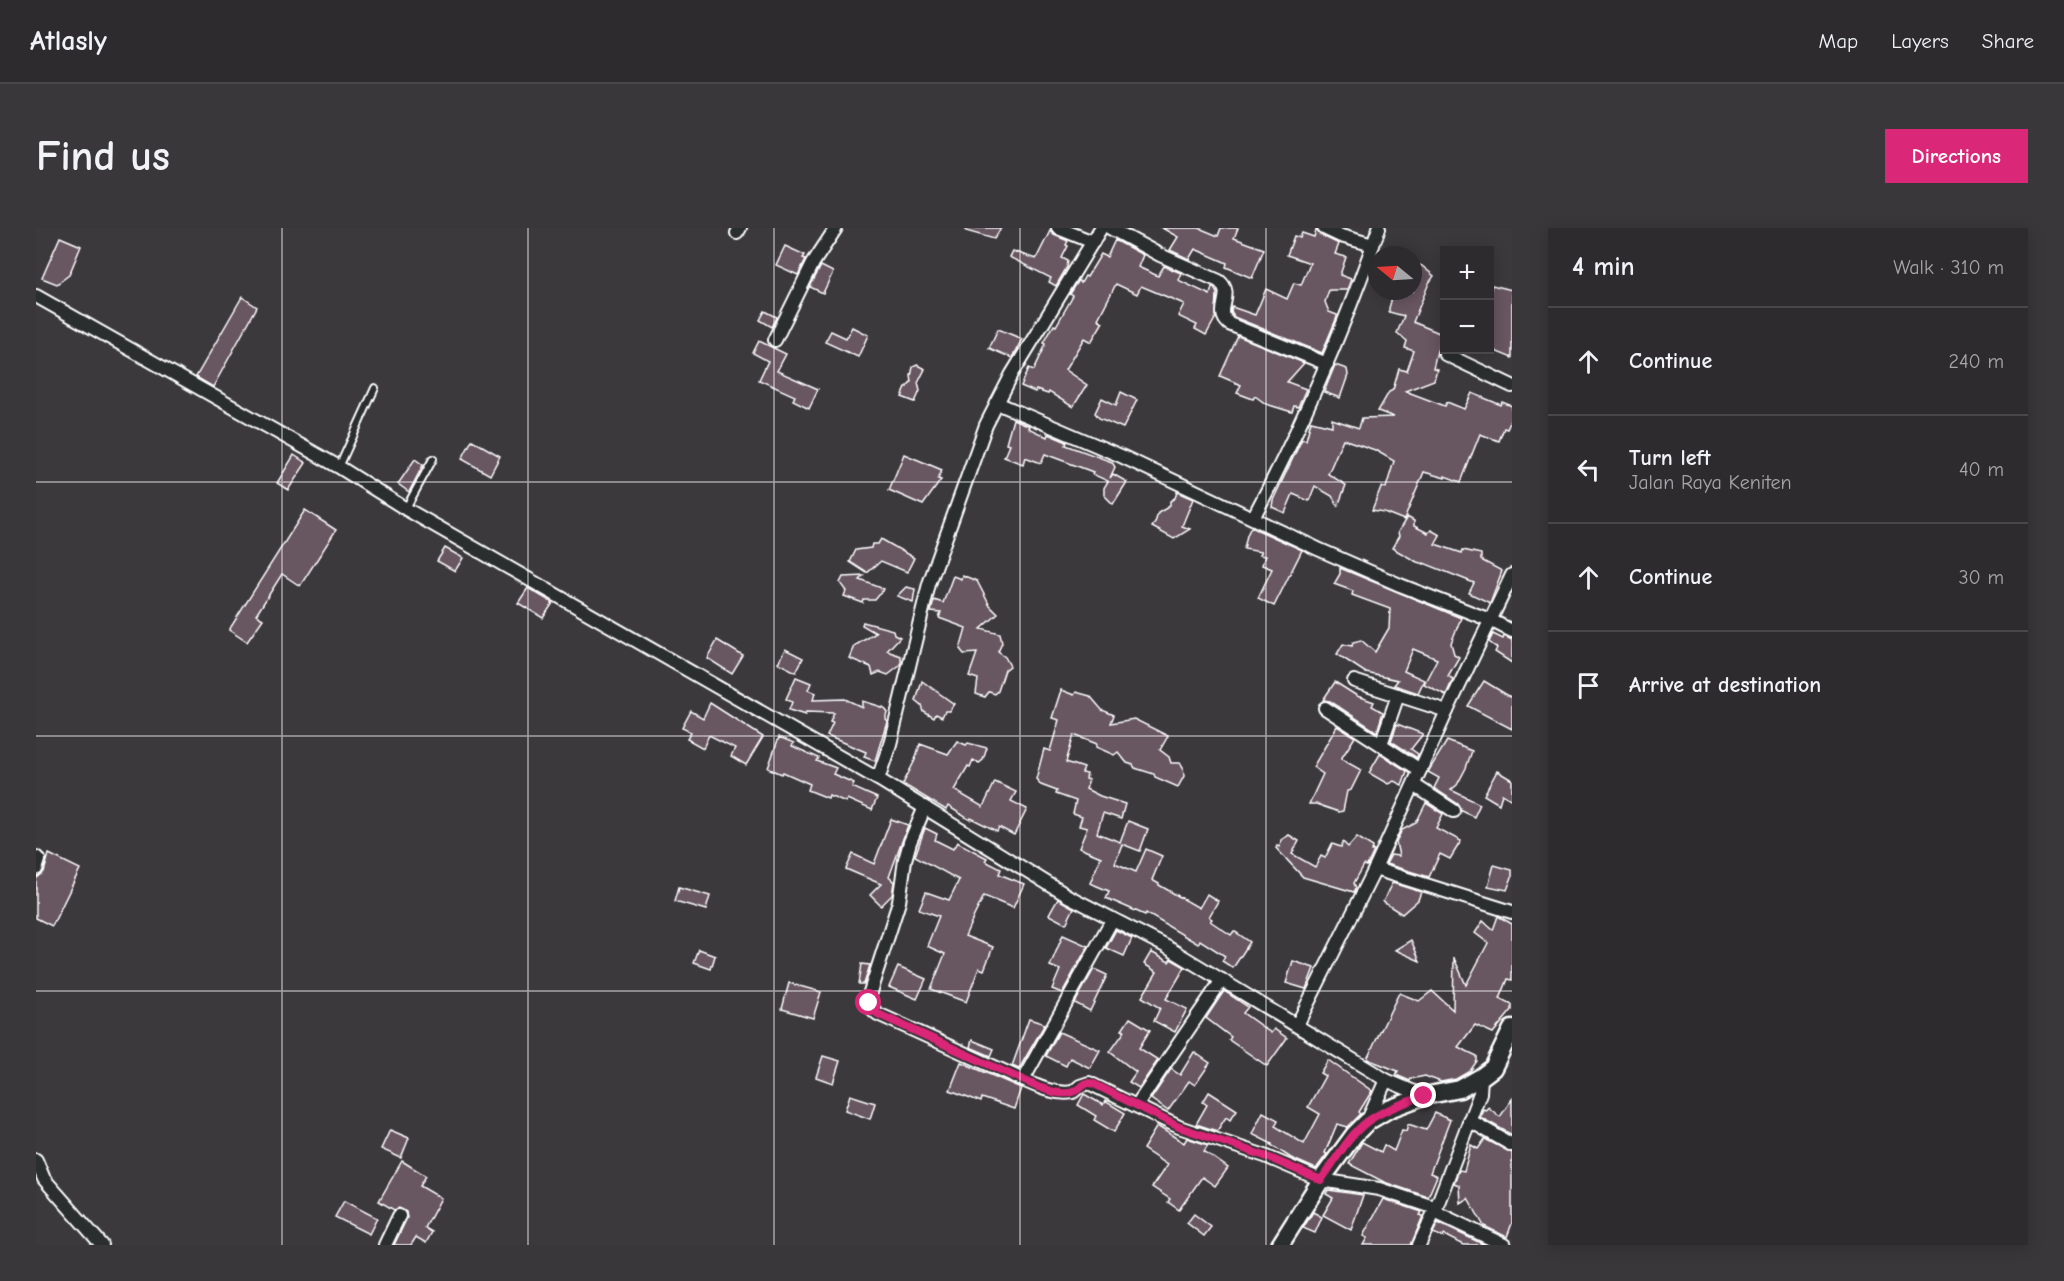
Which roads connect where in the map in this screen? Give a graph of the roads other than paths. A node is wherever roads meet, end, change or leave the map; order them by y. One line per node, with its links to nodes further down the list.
1 (834, 228): 11 (street)
2 (1058, 228): 7 (street)
3 (1101, 228): 7 (street)
4 (1110, 228): 13 (street)
5 (1324, 228): 8 (street)
6 (1379, 228): 8 (street)
7 (1093, 242): 16 (street)
8 (1373, 246)
9 (1368, 260): 13 (street)
10 (36, 296): 18 (street)
11 (775, 340)
12 (1446, 354): 14 (street)
13 (1327, 364): 20 (street)
14 (1512, 386)
15 (375, 388): 18 (lane)
16 (997, 403): 20 (street); 30 (street)
17 (433, 459): 19 (lane)
18 (339, 467): 19 (street)
19 (406, 509): 30 (street)
20 (1252, 518): 22 (street)
21 (1512, 574): 22 (street)
22 (1490, 620): 23 (street); 27 (street)
23 (1512, 631)
24 (1354, 681): 25 (street)
25 (1398, 695): 27 (street); 28 (street)
26 (1324, 708): 28 (street)
27 (1447, 711): 29 (street)
28 (1381, 744): 29 (street)
29 (1420, 770): 31 (street)
30 (878, 779): 32 (street)
31 (1414, 785): 33 (street); 36 (street)
32 (925, 807): 38 (street); 43 (street)
33 (1454, 812)
34 (36, 857): 35 (street)
35 (36, 868)
36 (1376, 869): 37 (street); 40 (street)
37 (1512, 912)
38 (1112, 920): 39 (street); 43 (street)
39 (1222, 980): 40 (street); 46 (street)
40 (1297, 1025): 44 (street)
41 (1512, 1029): 42 (street)
42 (1481, 1077): 45 (street); 47 (street)
43 (1023, 1080): 46 (street)
44 (1386, 1080): 45 (street); 48 (street)
45 (1424, 1096): 48 (street)
46 (1137, 1105): 52 (street)
47 (1469, 1120): 49 (street); 54 (street)
48 (1367, 1122): 52 (street)
49 (1512, 1145)
50 (36, 1160): 51 (street)
51 (44, 1179): 53 (street); 56 (street)
52 (1321, 1180): 54 (street); 58 (street)
53 (36, 1190)
54 (1436, 1208): 59 (street); 60 (street)
55 (399, 1216): 57 (street)
56 (102, 1245)
57 (385, 1245)
58 (1280, 1245)
59 (1419, 1245)
60 (1504, 1245)

